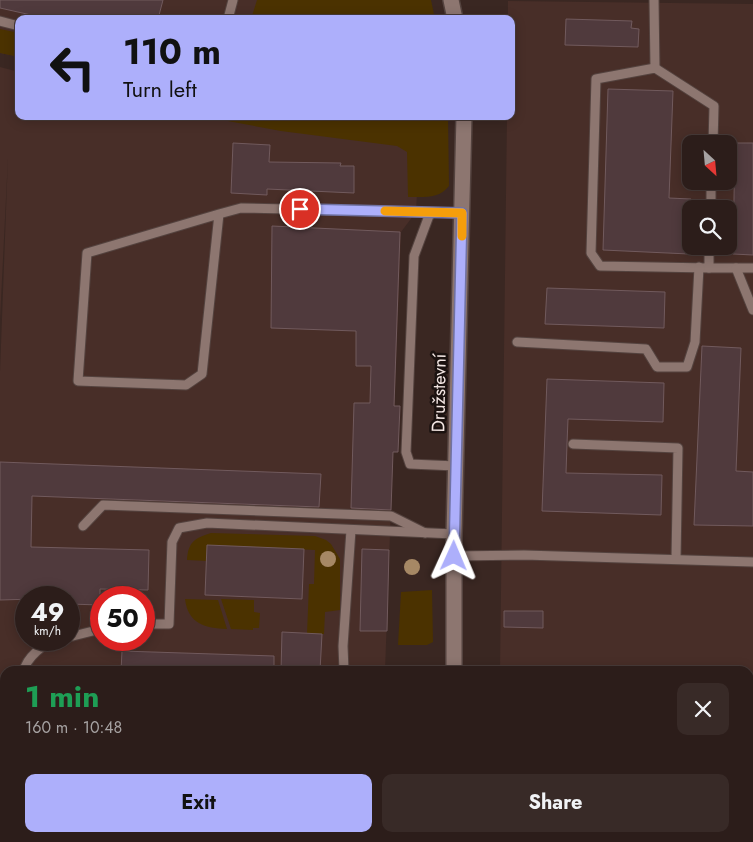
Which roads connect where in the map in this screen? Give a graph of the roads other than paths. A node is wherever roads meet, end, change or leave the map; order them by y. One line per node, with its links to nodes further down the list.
1 (232, 0): 4 (lane)
2 (451, 0): 5 (main road)
3 (654, 0): 8 (lane)
4 (229, 15)
5 (454, 15)
6 (0, 21): 7 (lane)
7 (15, 25)
8 (655, 68): 10 (lane); 15 (lane)
9 (464, 120): 12 (main road, Družstevní)
10 (713, 135)
11 (430, 213): 12 (lane); 13 (lane); 22 (lane)
12 (462, 213): 22 (main road, Družstevní)
13 (219, 214): 13 (lane)
14 (709, 255): 16 (lane)
15 (699, 267): 16 (lane); 20 (lane)
16 (709, 268): 17 (lane)
17 (736, 268): 18 (lane); 19 (lane)
18 (753, 268)
19 (753, 310)
20 (517, 342)
21 (573, 444): 28 (lane)
22 (456, 466): 26 (main road, Družstevní)
23 (83, 526): 25 (lane)
24 (351, 530): 25 (lane); 30 (lane); 33 (lane)
25 (427, 534): 26 (lane)
26 (454, 534): 27 (main road, Družstevní)
27 (454, 556): 28 (lane); 34 (main road, Družstevní)
28 (676, 559): 29 (lane)
29 (753, 562)
30 (155, 624)
31 (38, 651): 32 (lane)
32 (25, 666)
33 (344, 666)
34 (454, 666)

